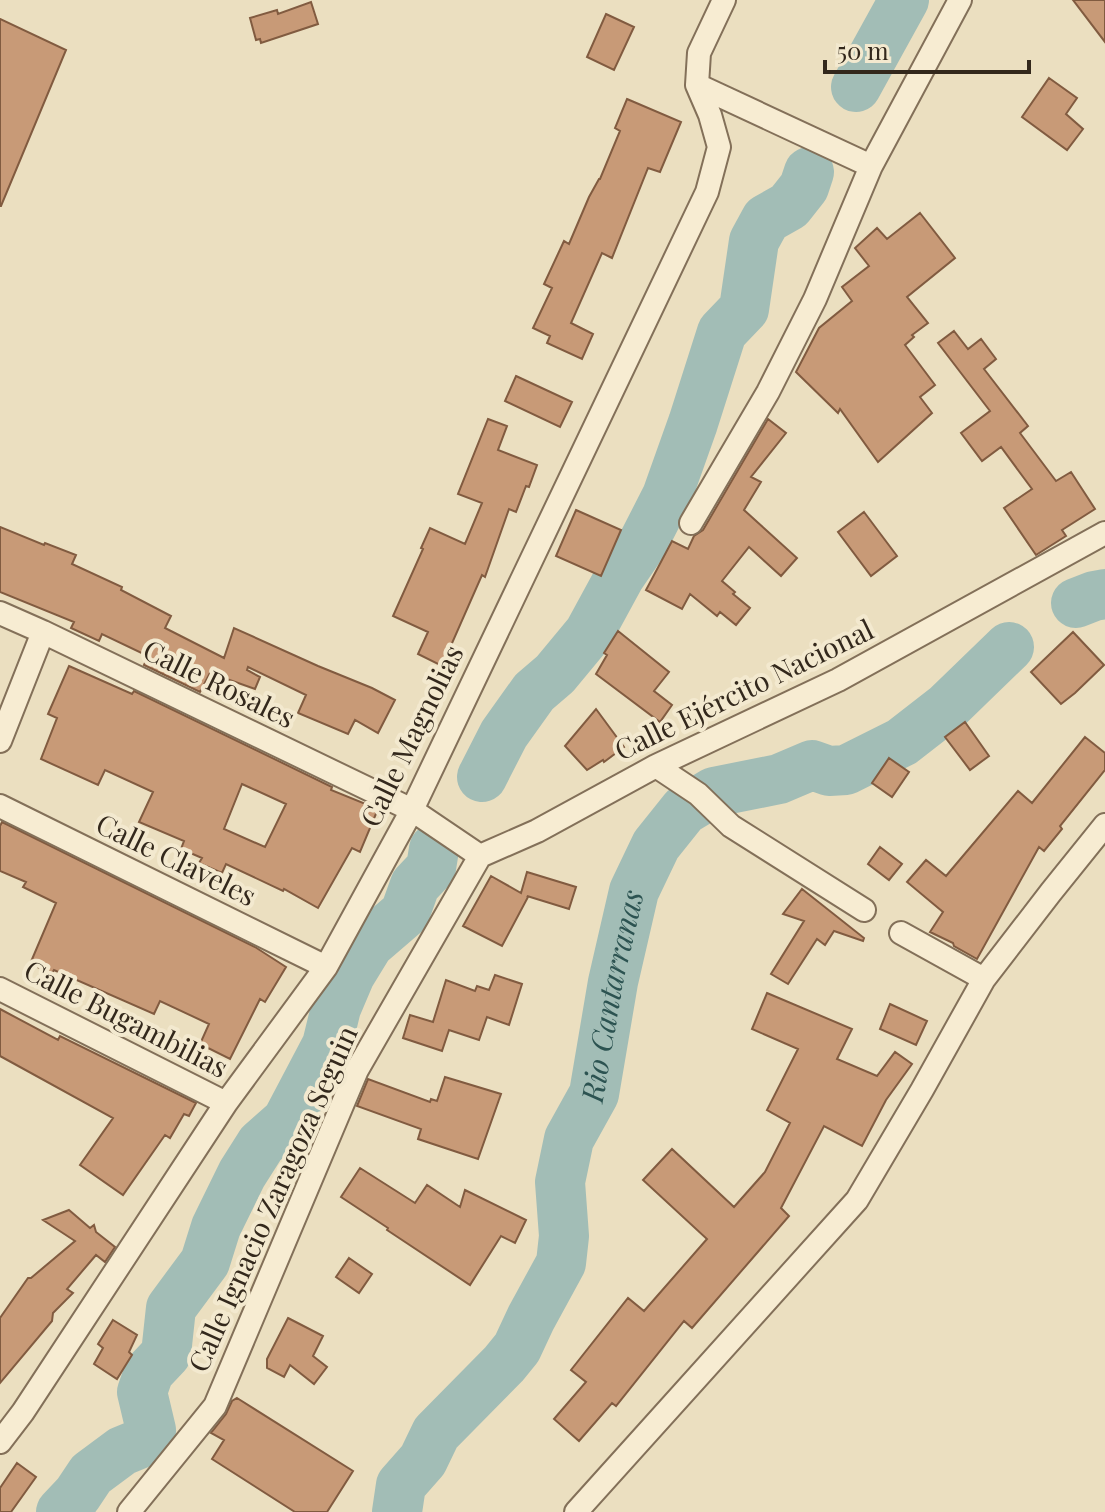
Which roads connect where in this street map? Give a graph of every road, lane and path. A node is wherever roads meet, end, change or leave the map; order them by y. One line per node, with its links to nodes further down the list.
1 (724, 0): 3 (street, Calle Magnolias)
2 (960, 0): 4 (street)
3 (697, 85): 4 (street); 12 (street, Calle Magnolias)
4 (871, 166): 5 (street)
5 (691, 523)
6 (1105, 533): 10 (street, Calle Ejército Nacional)
7 (0, 613): 8 (street, Calle Rosales)
8 (43, 632): 9 (street); 12 (street, Calle Rosales)
9 (0, 741)
10 (656, 766): 14 (street, Calle Ejército Nacional); 15 (street)
11 (0, 806): 17 (street, Calle Claveles)
12 (412, 810): 14 (street); 17 (street, Calle Magnolias)
13 (1105, 825): 18 (street)
14 (480, 856): 22 (street, Calle Ignacio Zaragoza Seguin)
15 (864, 910)
16 (901, 933): 18 (street)
17 (326, 967): 20 (street, Calle Magnolias)
18 (984, 979): 23 (street)
19 (0, 989): 20 (street, Calle Bugambilias)
20 (226, 1103): 21 (street, Calle Magnolias)
21 (0, 1442)
22 (129, 1512)
23 (576, 1512)

